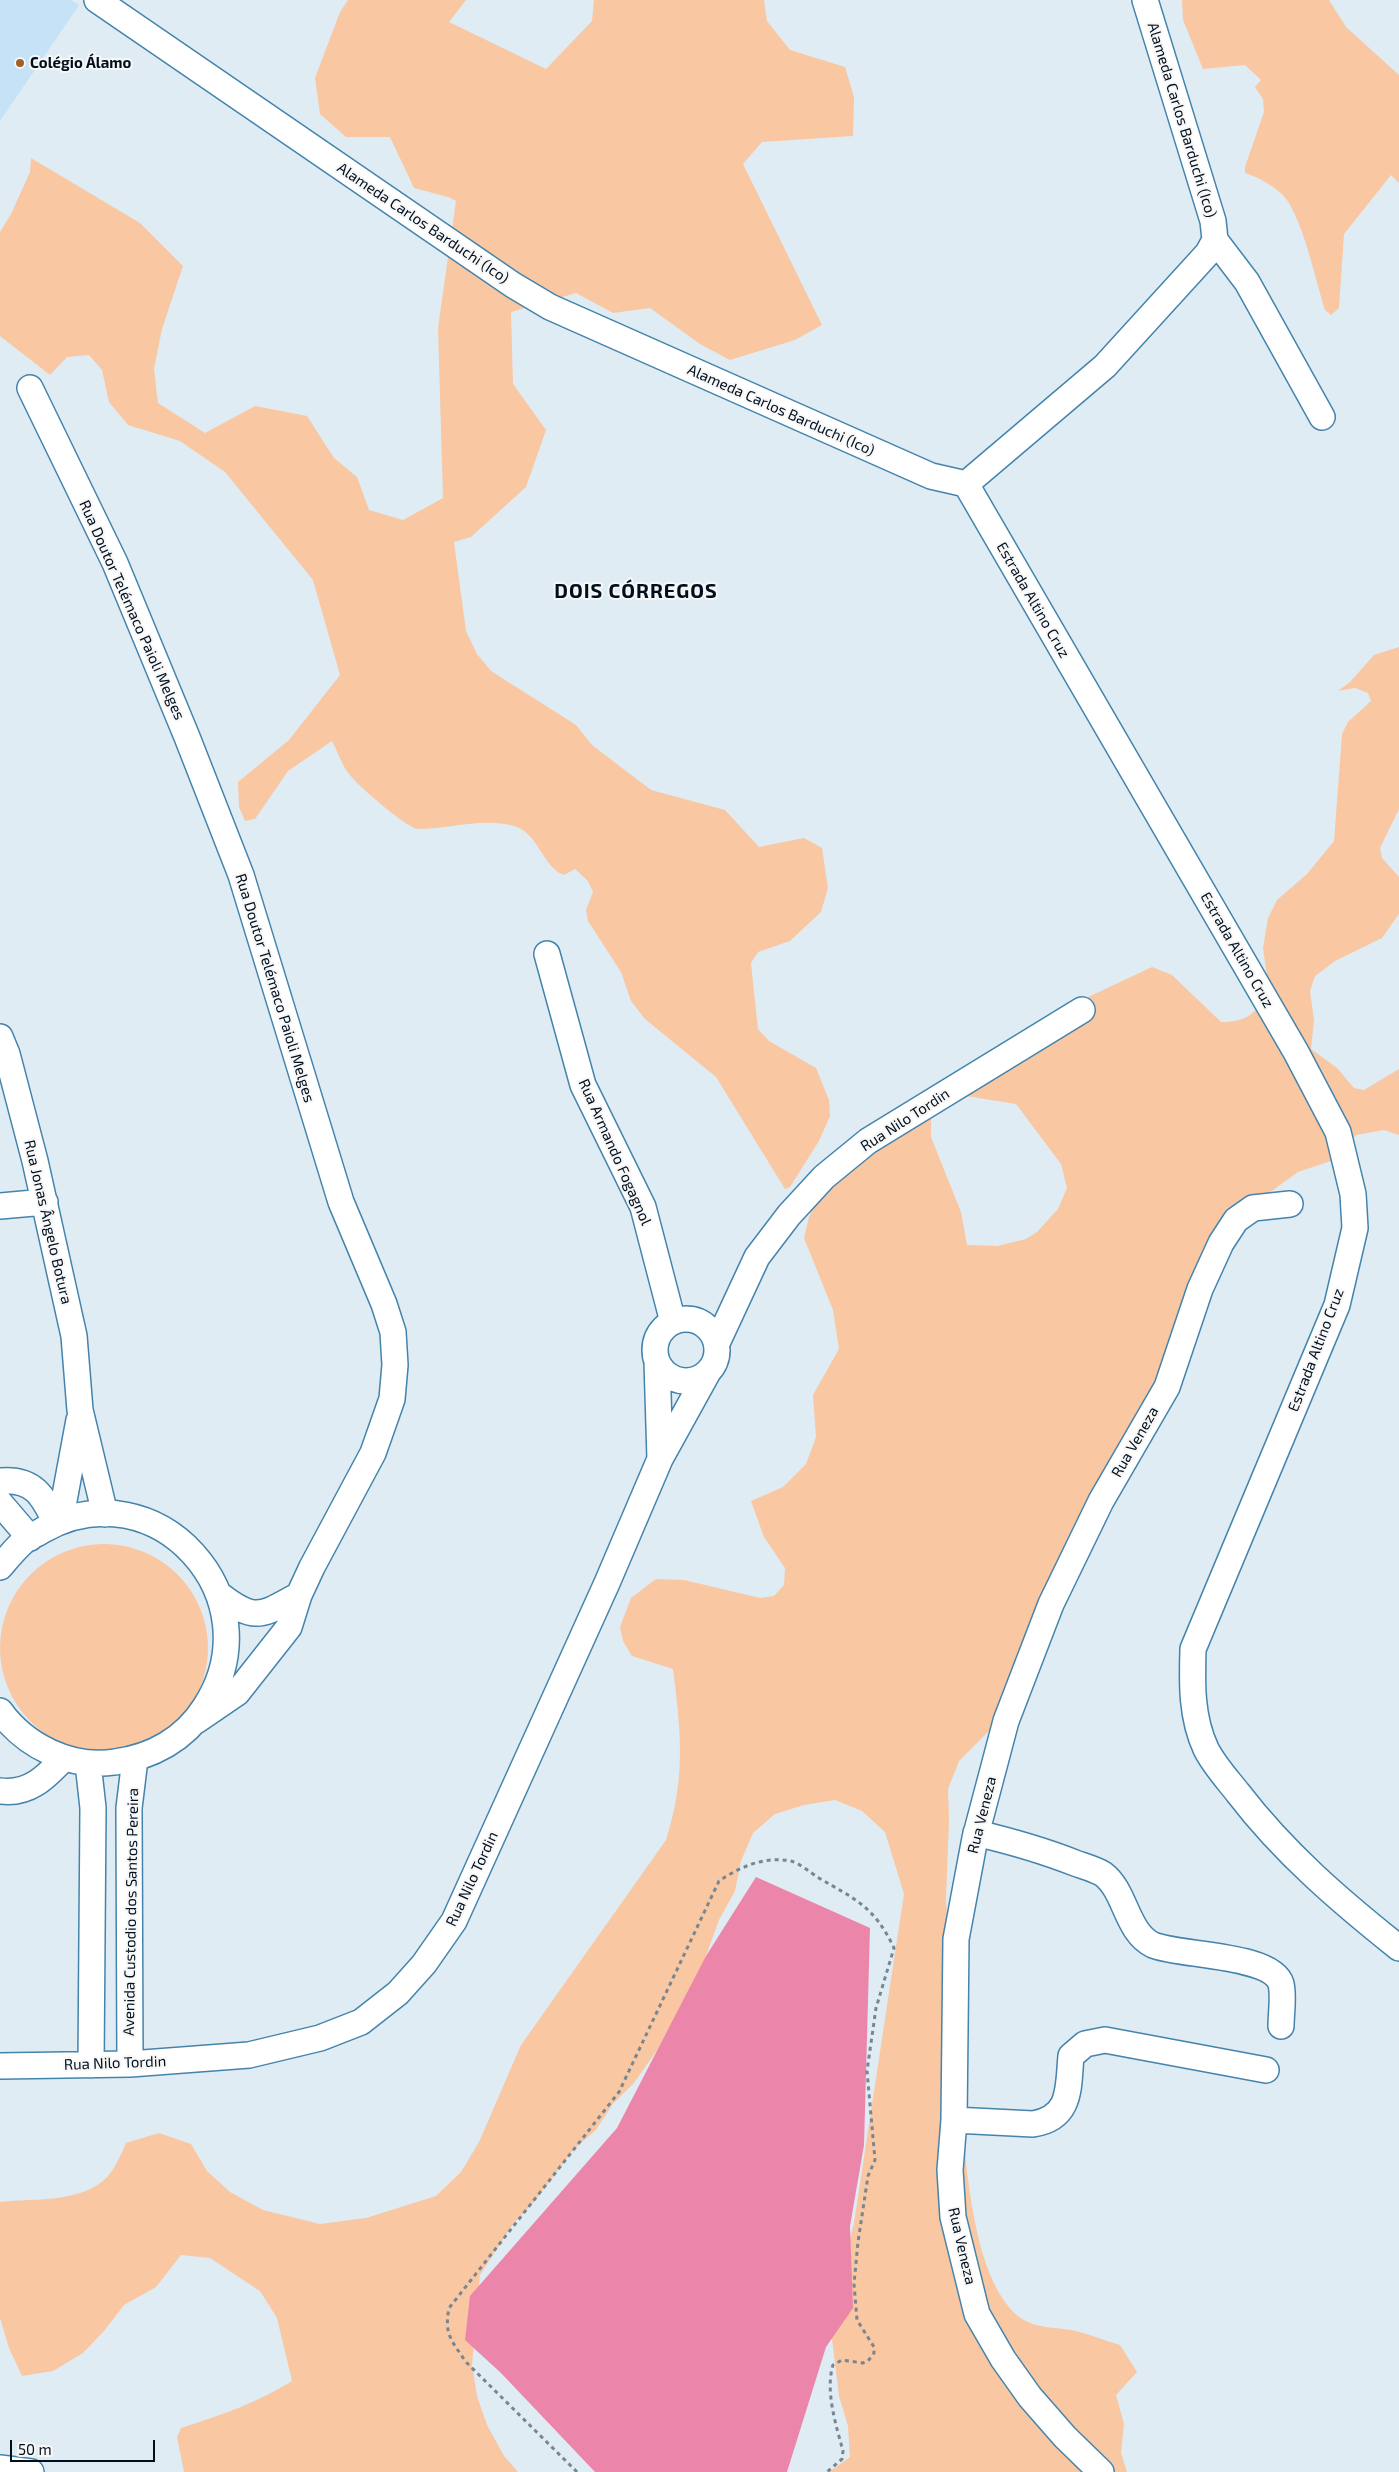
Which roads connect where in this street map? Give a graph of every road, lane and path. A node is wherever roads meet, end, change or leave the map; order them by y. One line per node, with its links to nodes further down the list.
1 (97, 0): 6 (street, Alameda Carlos Barduchi (Ico))
2 (1145, 0): 3 (street, Alameda Carlos Barduchi (Ico))
3 (1215, 240): 5 (street); 6 (street, Alameda Carlos Barduchi (Ico))
4 (30, 388): 25 (street, Rua Doutor Telémaco Paioli Melges)
5 (1322, 417)
6 (966, 484): 34 (street, Estrada Altino Cruz)
7 (547, 954): 13 (street, Rua Armando Fogagnol)
8 (1082, 1010): 14 (street, Rua Nilo Tordin)
9 (0, 1037): 10 (street, Rua Jonas Ângelo Botura)
10 (45, 1202): 12 (street); 17 (street, Rua Jonas Ângelo Botura)
11 (1290, 1204): 33 (street, Rua Veneza)
12 (0, 1206)
13 (673, 1322): 14 (street); 15 (street)
14 (717, 1344): 16 (street)
15 (657, 1361): 16 (street); 18 (street, Rua Nilo Tordin)
16 (708, 1372): 18 (street, Rua Nilo Tordin)
17 (80, 1410): 21 (street, Rua Jonas Ângelo Botura); 22 (street, Rua Jonas Ângelo Botura)
18 (660, 1459): 36 (street, Rua Nilo Tordin)
19 (0, 1481): 22 (street)
20 (0, 1503): 23 (street)
21 (105, 1514): 22 (street); 26 (street)
22 (58, 1522): 23 (street)
23 (30, 1538): 24 (street)
24 (0, 1567)
25 (299, 1595): 26 (street); 28 (street, Rua Doutor Telémaco Paioli Melges)
26 (220, 1596): 28 (street)
27 (0, 1711): 29 (street)
28 (196, 1721): 30 (street)
29 (64, 1758): 31 (street); 32 (street)
30 (135, 1759): 31 (street); 36 (street, Avenida Custodio dos Santos Pereira)
31 (88, 1763): 37 (street)
32 (0, 1791)
33 (976, 1833): 35 (street); 40 (street, Rua Veneza)
34 (1399, 1948)
35 (1281, 2026)
36 (130, 2064): 37 (street, Rua Nilo Tordin)
37 (91, 2065): 38 (street, Rua Nilo Tordin)
38 (0, 2066)
39 (1266, 2070): 40 (street)
40 (954, 2120): 45 (street, Rua Veneza)
41 (0, 2468): 42 (street)
42 (31, 2472)
43 (577, 2472): 44 (path)
44 (827, 2472)
45 (1102, 2472)

